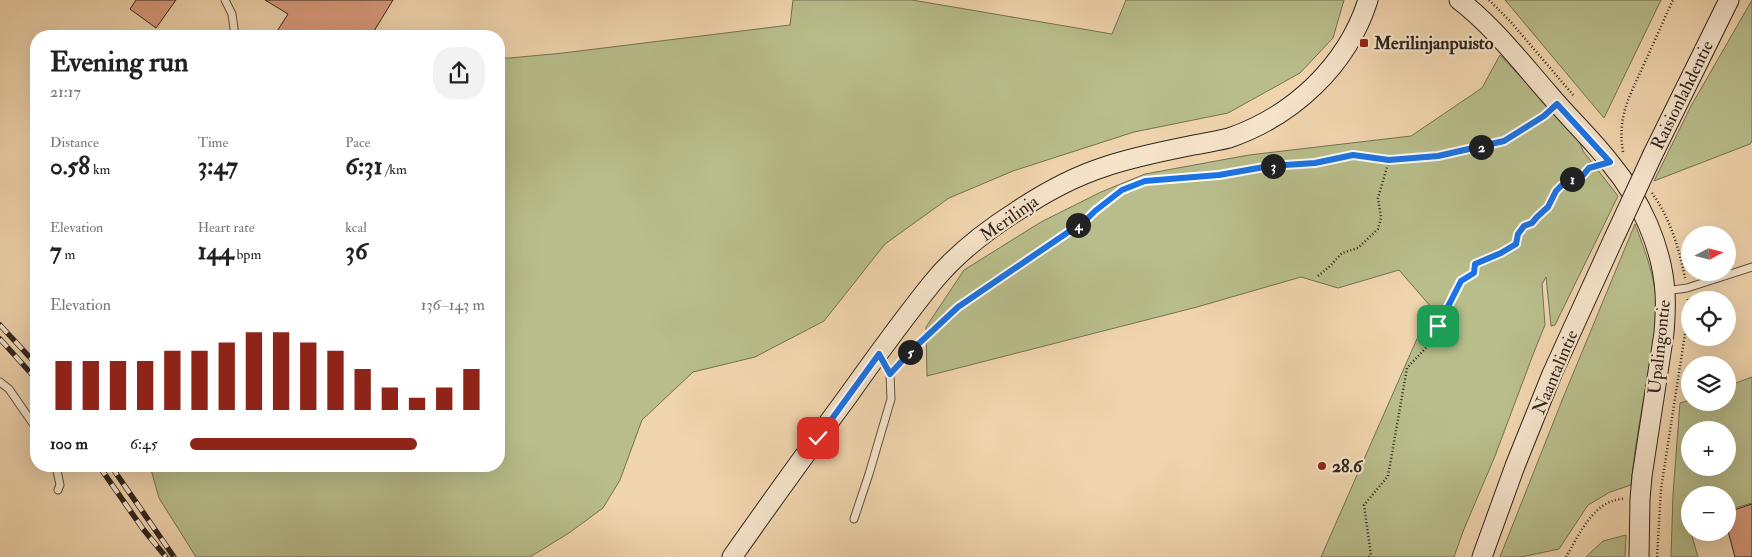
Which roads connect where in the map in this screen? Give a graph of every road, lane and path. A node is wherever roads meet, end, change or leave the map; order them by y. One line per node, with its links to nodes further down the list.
1 (225, 0): 7 (lane)
2 (1368, 0): 17 (street, Merilinja)
3 (1459, 0): 10 (street, Upalingontie)
4 (1489, 0): 9 (path)
5 (1729, 0): 8 (street, Raisionlahdentie)
6 (1739, 0): 8 (street)
7 (234, 30)
8 (1698, 61): 13 (street, Raisionlahdentie, bridge)
9 (1579, 102)
10 (1557, 104): 11 (street, Upalingontie); 12 (path)
11 (1617, 154): 16 (street, Upalingontie); 27 (path)
12 (1389, 160): 15 (path); 18 (path)
13 (1636, 190): 28 (street, Naantalintie, bridge)
14 (1752, 267): 16 (lane)
15 (1318, 276)
16 (1665, 292): 30 (street, Upalingontie)
17 (879, 354): 18 (lane); 26 (street, Merilinja)
18 (890, 374): 25 (lane)
19 (0, 382): 20 (lane)
20 (30, 420)
21 (57, 472): 22 (lane)
22 (58, 490)
23 (1615, 499): 29 (path)
24 (1660, 499): 31 (path)
25 (854, 519)
26 (732, 557)
27 (1369, 557)
28 (1482, 557)
29 (1566, 557)
30 (1639, 557)
31 (1657, 557)

